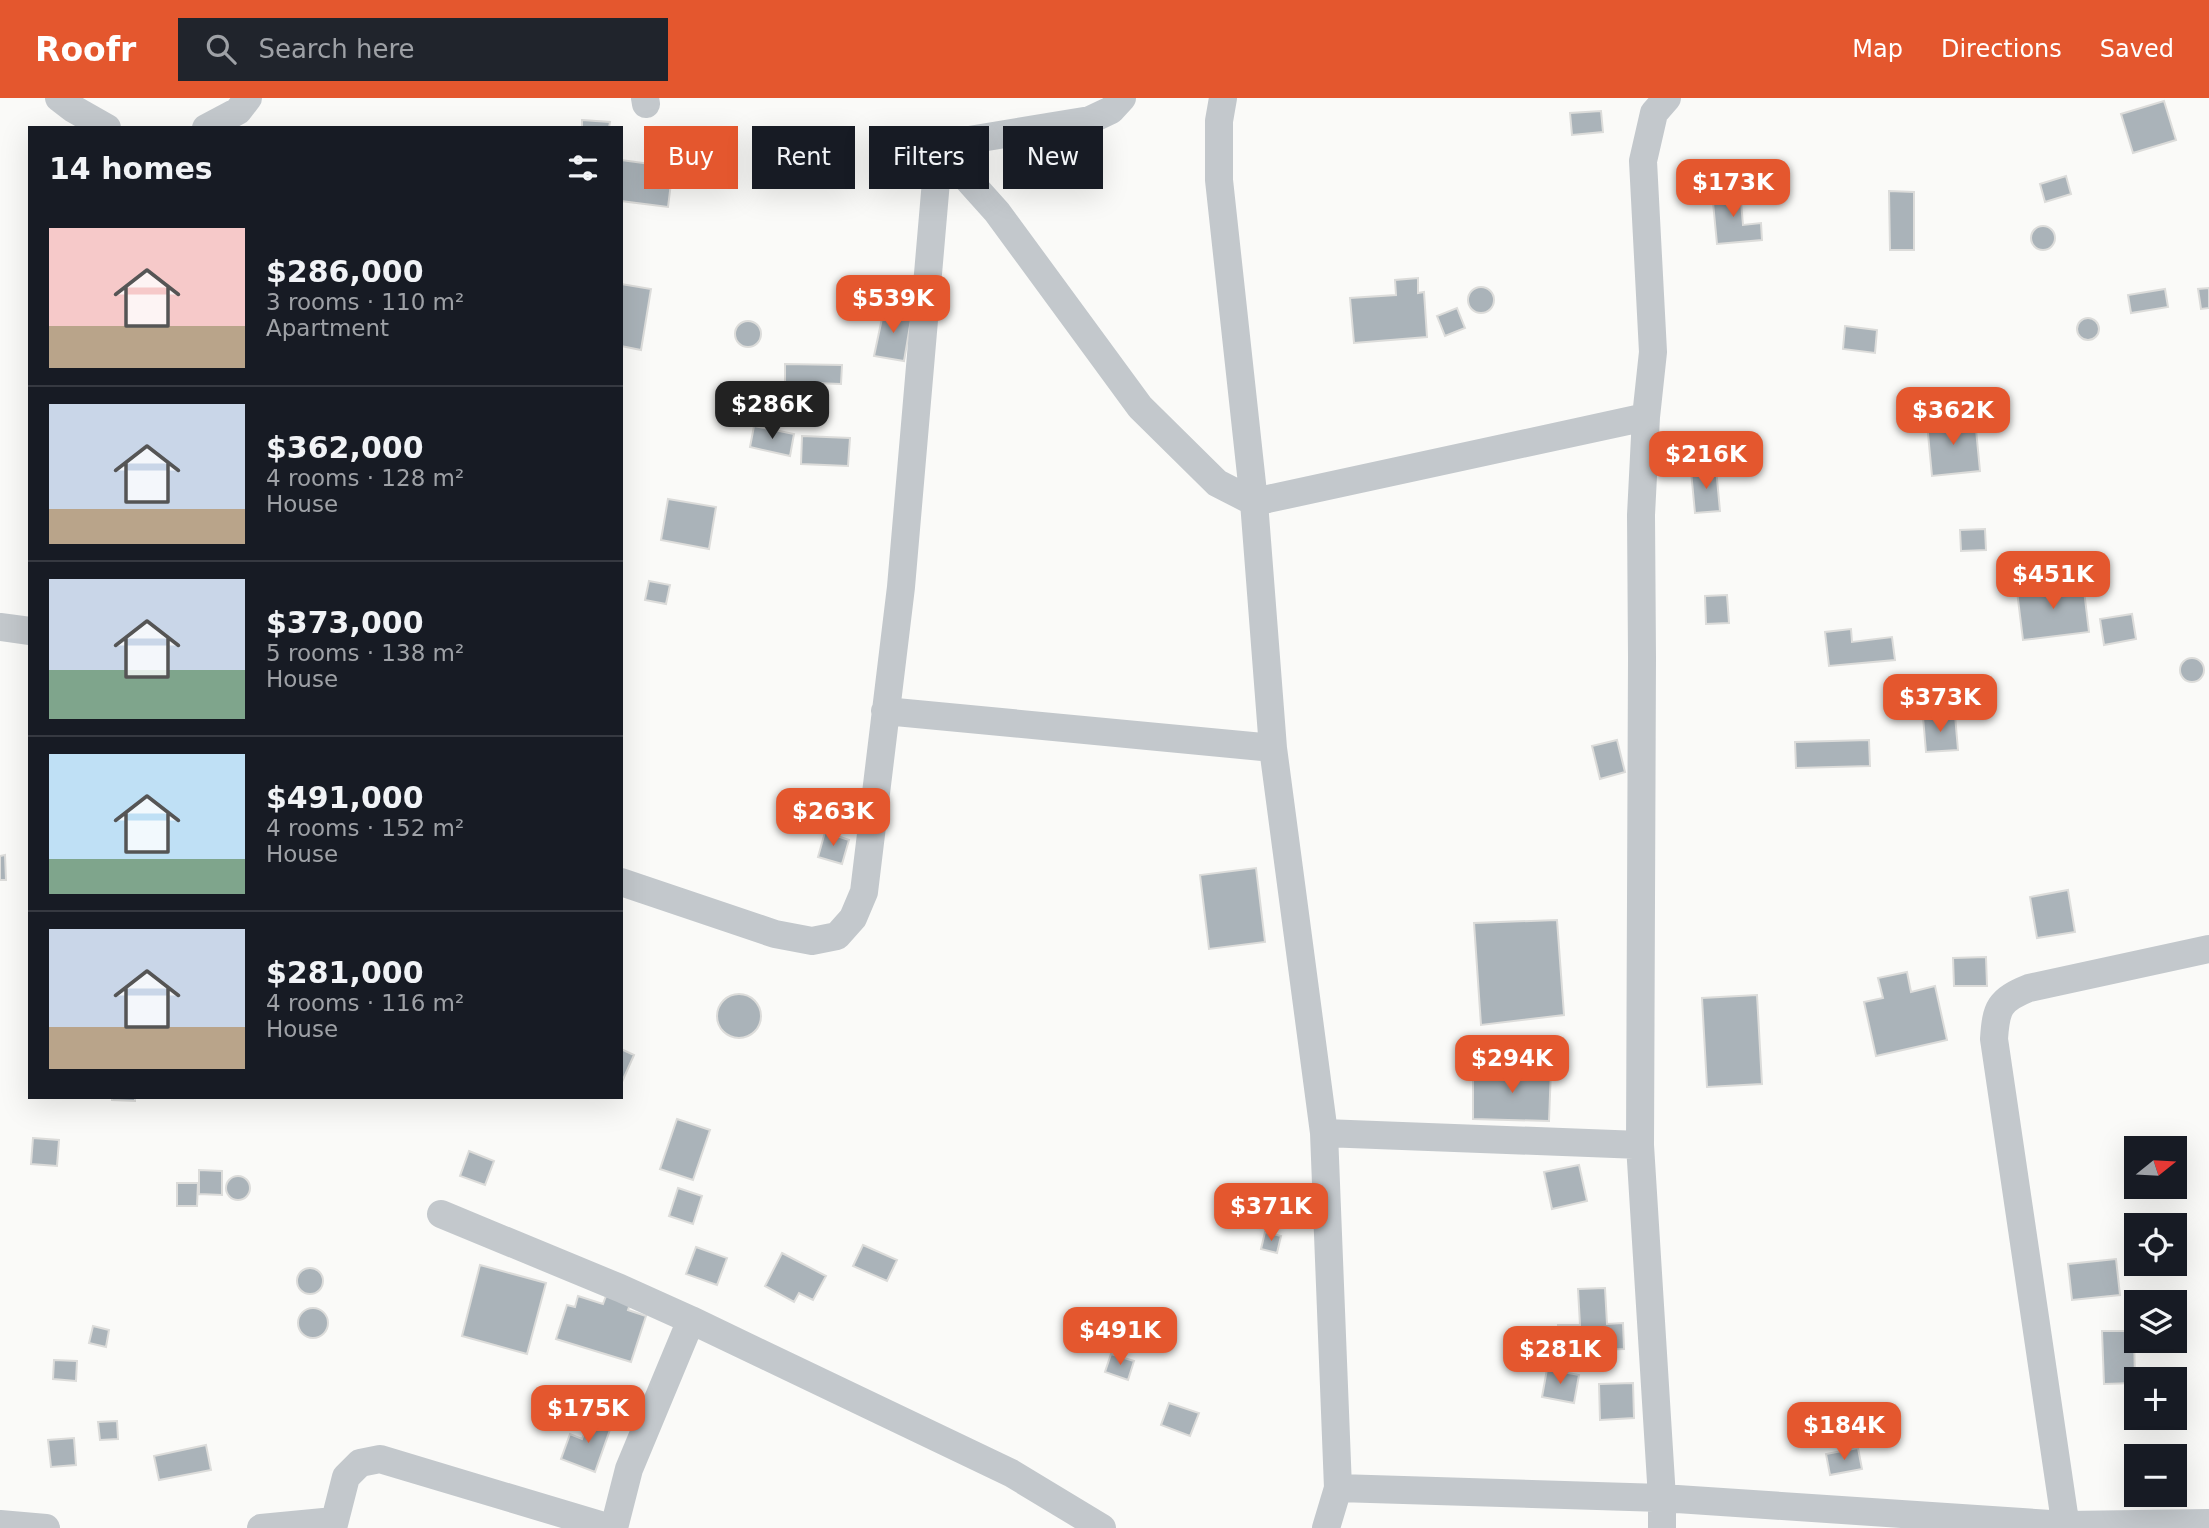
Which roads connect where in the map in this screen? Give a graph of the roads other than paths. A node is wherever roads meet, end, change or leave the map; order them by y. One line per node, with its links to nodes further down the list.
1 (59, 98): 6 (street)
2 (248, 98): 7 (street)
3 (1122, 98): 8 (street)
4 (1223, 98): 12 (street)
5 (1667, 98): 11 (street)
6 (104, 126)
7 (210, 126)
8 (989, 137)
9 (935, 189): 15 (street)
10 (977, 189): 12 (street)
11 (1646, 417): 12 (street); 20 (street)
12 (1254, 502): 16 (street)
13 (0, 627): 14 (street)
14 (28, 631)
15 (885, 711): 16 (street); 17 (street)
16 (1273, 748): 19 (street)
17 (623, 883)
18 (2209, 949): 28 (street)
19 (1324, 1133): 20 (street); 23 (street)
20 (1640, 1144): 24 (street)
21 (441, 1214): 22 (street)
22 (691, 1320): 31 (street); 32 (street)
23 (1338, 1488): 24 (street); 33 (street)
24 (1662, 1497): 28 (street); 34 (street)
25 (2209, 1523): 28 (street)
26 (0, 1524): 29 (street)
27 (334, 1525): 30 (street); 31 (street)
28 (2066, 1527)
29 (46, 1528)
30 (261, 1528)
31 (612, 1528)
32 (1102, 1528)
33 (1326, 1528)
34 (1662, 1528)

